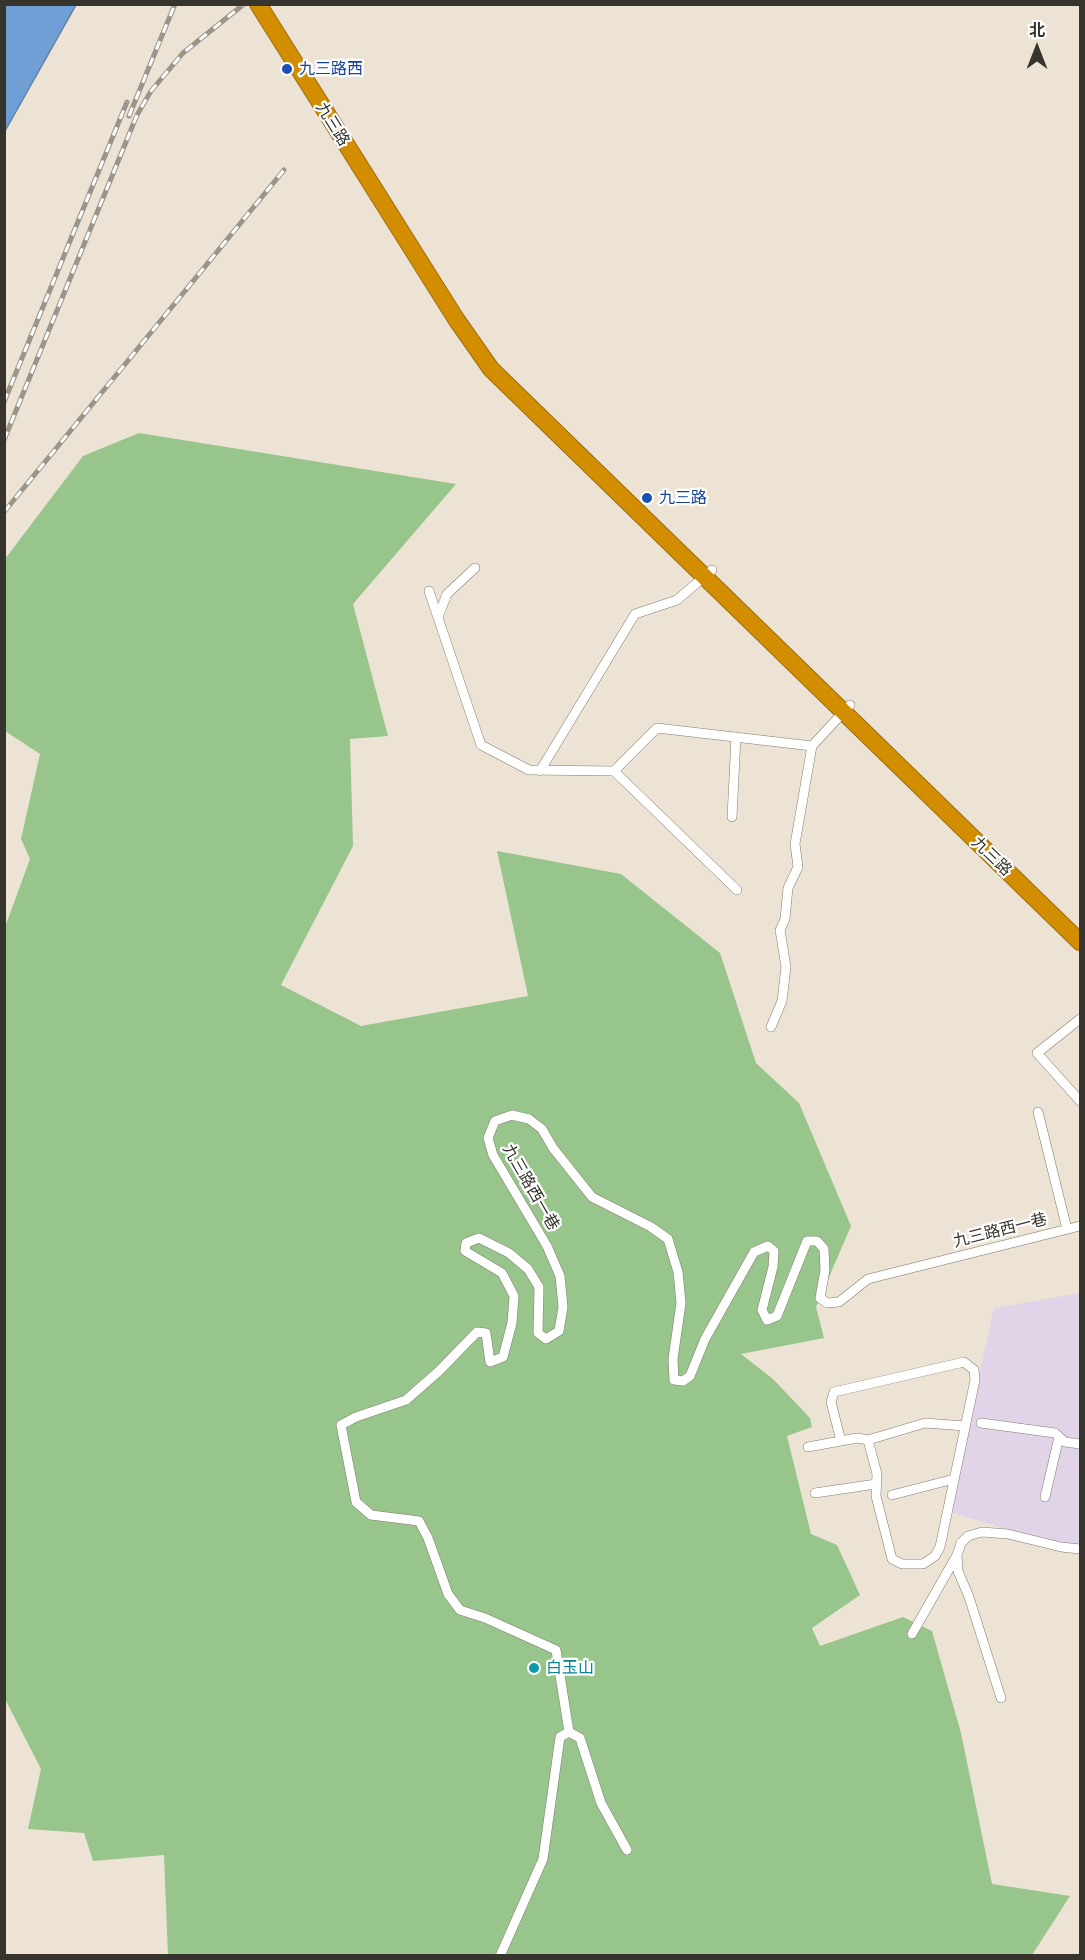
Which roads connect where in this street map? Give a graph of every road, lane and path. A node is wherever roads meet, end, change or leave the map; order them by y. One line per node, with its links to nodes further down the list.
1 (258, 4): 4 (highway, 九三路)
2 (270, 4): 4 (highway, 九三路)
3 (475, 568): 6 (street)
4 (708, 573): 7 (highway, 九三路); 10 (street)
5 (429, 591): 6 (street)
6 (438, 617): 10 (street)
7 (847, 708): 9 (street); 14 (highway, 九三路); 15 (highway, 九三路)
8 (736, 737): 9 (street); 11 (street); 12 (street)
9 (812, 746): 17 (street)
10 (540, 771): 11 (street)
11 (614, 771): 13 (street)
12 (732, 817)
13 (737, 890)
14 (1080, 929)
15 (1080, 942)
16 (1080, 1019): 18 (street)
17 (771, 1027)
18 (1080, 1101)
19 (1038, 1112): 21 (street)
20 (1080, 1226): 21 (street, 九三路西一巷)
21 (1067, 1229): 40 (street, 九三路西一巷)
22 (981, 1423): 24 (street)
23 (965, 1426): 25 (street); 26 (street); 29 (street)
24 (1059, 1437): 27 (street); 33 (street)
25 (868, 1440): 26 (street); 30 (street)
26 (841, 1441): 28 (street)
27 (1080, 1444)
28 (808, 1447)
29 (954, 1479): 32 (street); 36 (street)
30 (876, 1484): 31 (street); 36 (street)
31 (815, 1493)
32 (892, 1495)
33 (1045, 1497)
34 (1080, 1549): 35 (street)
35 (957, 1555): 37 (street); 39 (street)
36 (935, 1556): 37 (street)
37 (950, 1568): 38 (street)
38 (912, 1634)
39 (1000, 1698)
40 (569, 1732): 41 (street); 42 (street)
41 (627, 1850)
42 (500, 1956)

